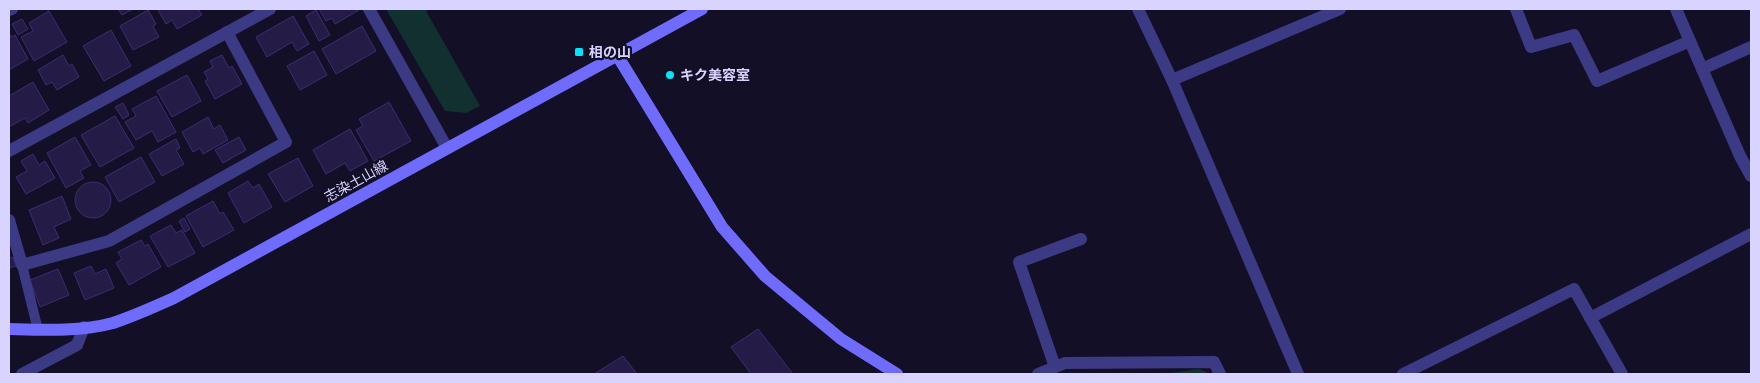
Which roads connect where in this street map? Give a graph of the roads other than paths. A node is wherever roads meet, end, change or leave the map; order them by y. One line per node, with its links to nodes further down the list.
1 (270, 9): 8 (street)
2 (369, 9): 14 (street)
3 (702, 9): 11 (main road, 志染土山線)
4 (1138, 9): 13 (street)
5 (1340, 9): 13 (street)
6 (1516, 9): 9 (street)
7 (1676, 9): 9 (street)
8 (227, 32): 15 (street); 20 (street)
9 (1690, 42): 12 (street)
10 (1751, 47): 12 (street)
11 (617, 55): 14 (main road, 志染土山線); 27 (main road)
12 (1702, 69): 16 (street)
13 (1172, 80): 30 (street)
14 (447, 148): 22 (main road, 志染土山線)
15 (9, 151)
16 (1751, 176)
17 (9, 220): 20 (street)
18 (1751, 234): 21 (street)
19 (1081, 239): 25 (street)
20 (22, 265): 24 (lane)
21 (1590, 318): 31 (street); 32 (street)
22 (84, 327): 24 (main road, 志染土山線); 26 (street)
23 (9, 329): 24 (main road, 志染土山線)
24 (38, 330)
25 (1055, 366): 28 (street); 29 (street)
26 (22, 374)
27 (897, 374)
28 (1038, 374)
29 (1220, 374)
30 (1298, 374)
31 (1403, 374)
32 (1622, 374)

